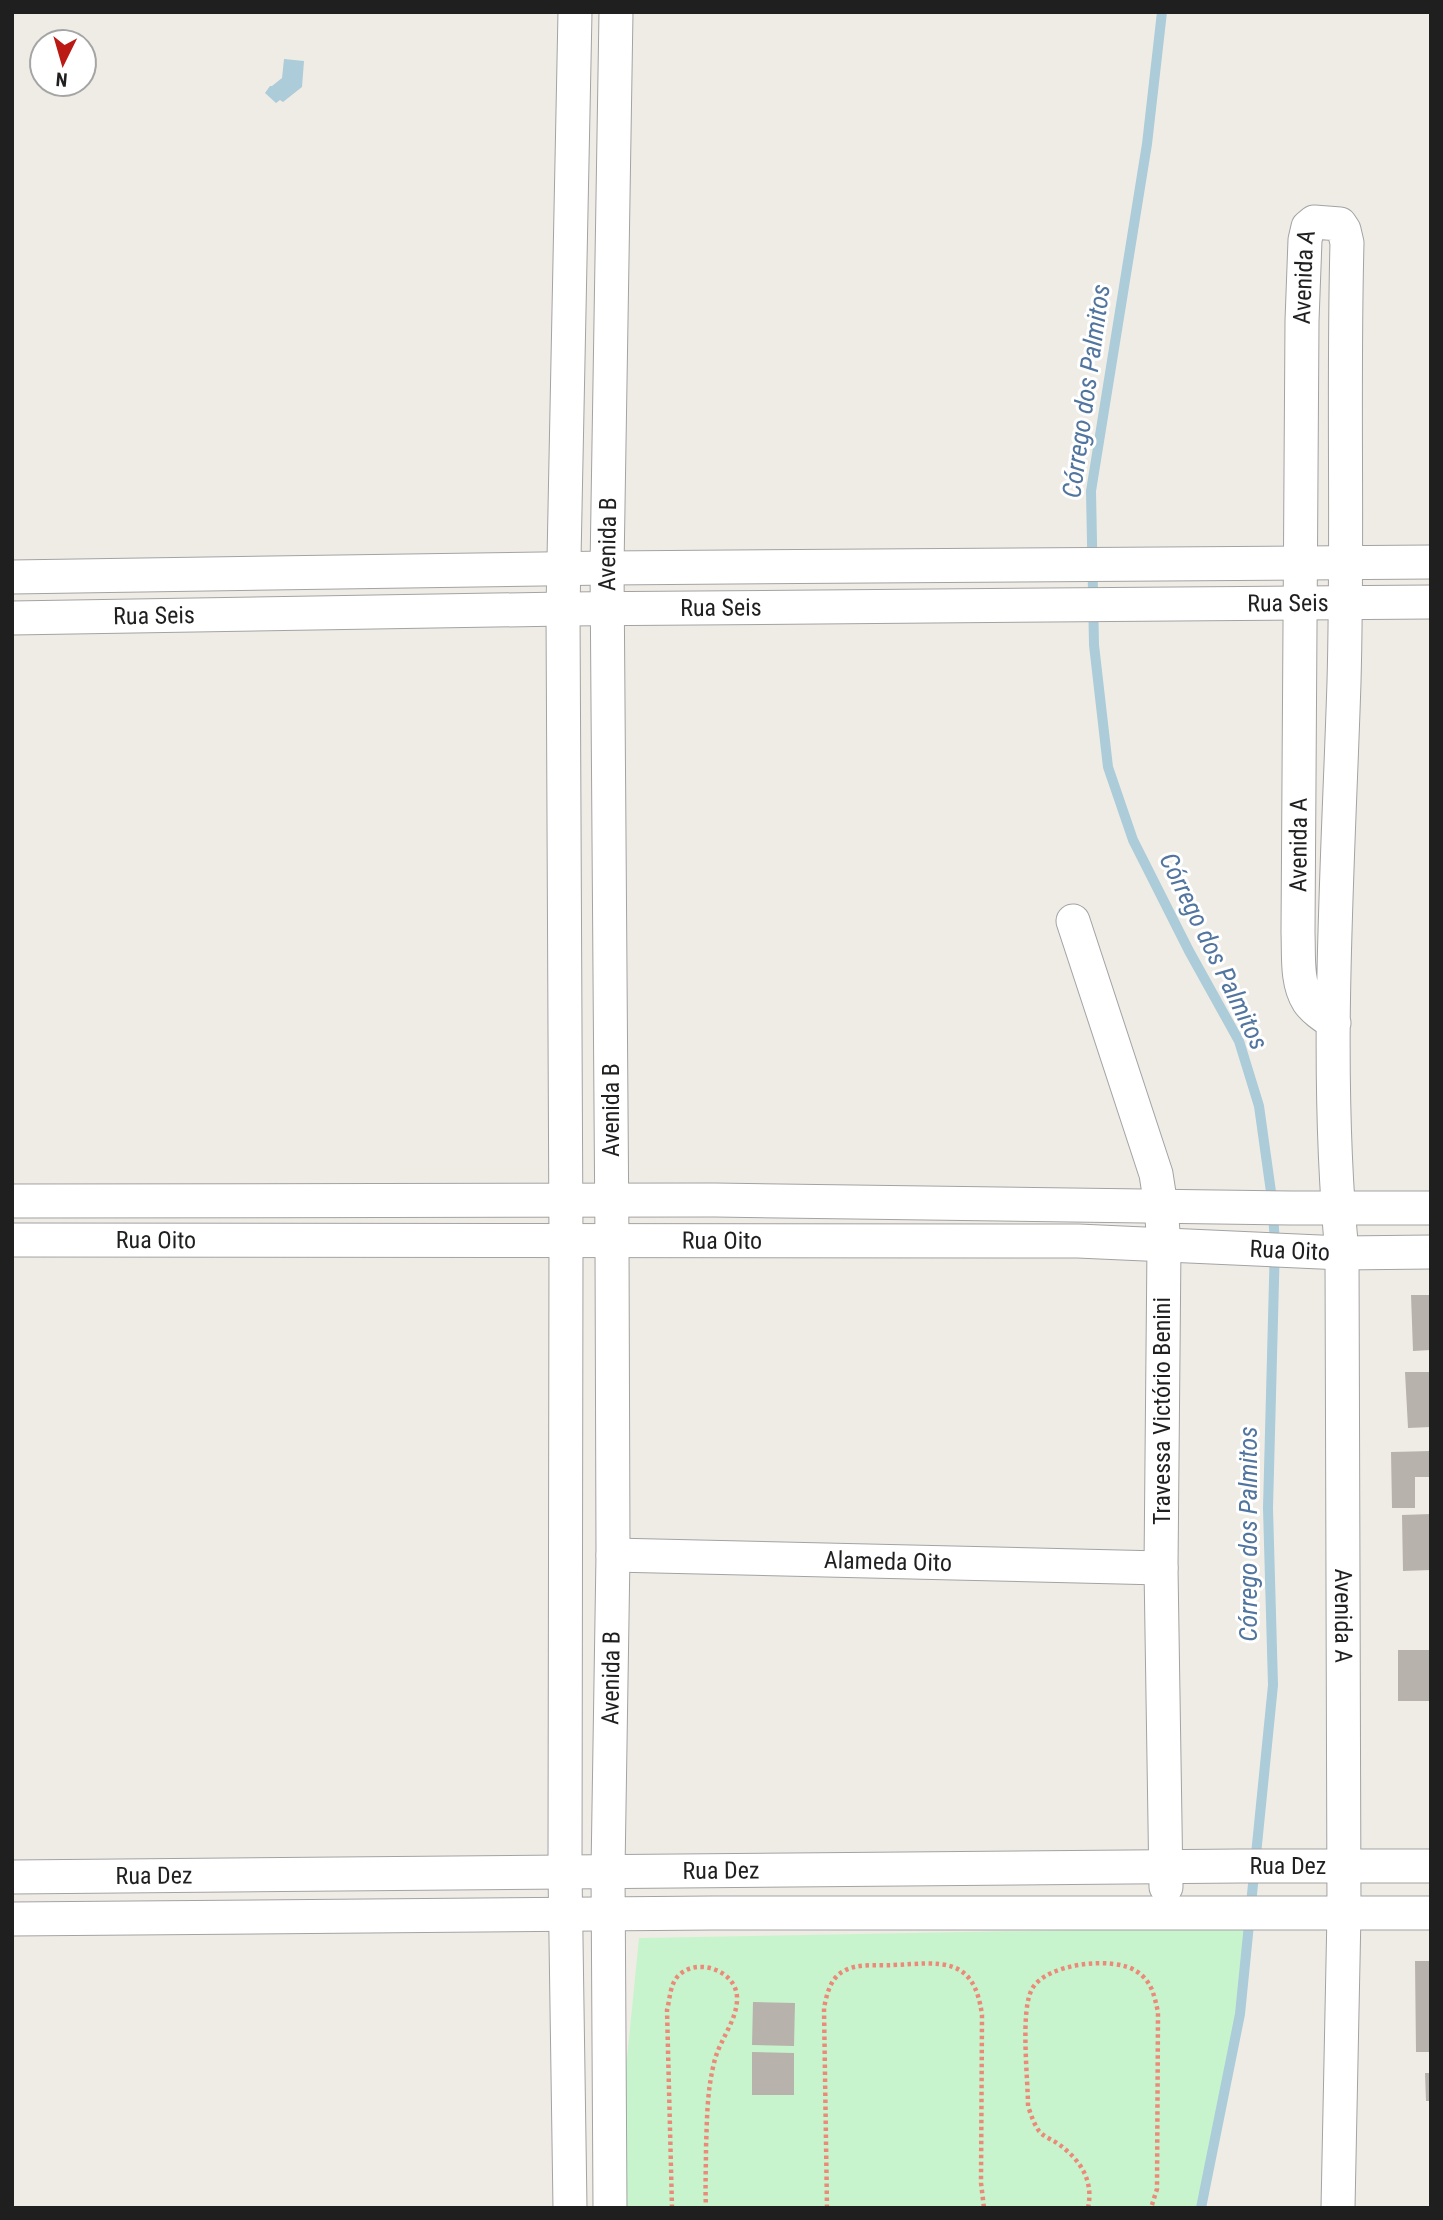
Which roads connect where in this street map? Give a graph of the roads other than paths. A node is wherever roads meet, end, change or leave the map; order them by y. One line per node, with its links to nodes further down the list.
1 (575, 12): 3 (street, Avenida B)
2 (616, 12): 4 (street, Avenida B)
3 (572, 187): 4 (street); 9 (street, Avenida B)
4 (613, 188): 8 (street, Avenida B)
5 (1431, 562): 7 (street, Rua Seis)
6 (1301, 563): 7 (street, Rua Seis); 7 (street, Avenida A); 8 (street, Rua Seis); 12 (street, Avenida A)
7 (1346, 563): 13 (street, Avenida A)
8 (607, 568): 9 (street, Rua Seis); 14 (street, Avenida B)
9 (564, 569): 10 (street, Rua Seis); 15 (street, Avenida B)
10 (12, 578)
11 (1431, 602): 13 (street, Rua Seis)
12 (1301, 603): 13 (street, Rua Seis); 14 (street, Rua Seis); 18 (street, Avenida A)
13 (1346, 603): 18 (street, Avenida A)
14 (607, 608): 15 (street, Rua Seis); 21 (street, Avenida B)
15 (563, 609): 16 (street, Rua Seis); 20 (street, Avenida B)
16 (12, 618)
17 (1073, 922): 22 (street, Travessa Victório Benini)
18 (1334, 1023): 23 (street, Avenida A)
19 (12, 1200): 20 (street, Rua Oito)
20 (565, 1200): 21 (street, Rua Oito); 26 (street, Avenida B)
21 (611, 1200): 22 (street, Rua Oito); 27 (street, Avenida B)
22 (1161, 1206): 23 (street, Rua Oito); 28 (street, Travessa Victório Benini)
23 (1337, 1208): 24 (street, Rua Oito); 30 (street, Avenida A)
24 (1431, 1208)
25 (12, 1241): 26 (street, Rua Oito)
26 (566, 1241): 27 (street, Rua Oito); 37 (street, Avenida B)
27 (612, 1241): 28 (street, Rua Oito); 31 (street, Avenida B)
28 (1164, 1245): 30 (street, Rua Oito); 32 (street, Travessa Victório Benini)
29 (1431, 1252): 30 (street, Rua Oito)
30 (1342, 1253): 35 (street, Avenida A)
31 (613, 1555): 32 (street, Alameda Oito); 36 (street, Avenida B)
32 (1161, 1568): 34 (street, Travessa Victório Benini)
33 (1431, 1866): 35 (street, Rua Dez)
34 (1165, 1867): 35 (street, Rua Dez); 36 (street, Rua Dez); 43 (street, Travessa Victório Benini)
35 (1343, 1867): 39 (street, Avenida A)
36 (608, 1871): 37 (street, Rua Dez); 42 (street, Avenida B)
37 (565, 1872): 38 (street, Rua Dez); 41 (street, Avenida B)
38 (12, 1877)
39 (1344, 1913): 40 (street, Rua Dez); 43 (street, Rua Dez); 47 (street, Avenida A)
40 (1431, 1913)
41 (565, 1914): 42 (street, Rua Dez); 44 (street, Rua Dez); 45 (street, Avenida B)
42 (609, 1914): 43 (street, Rua Dez); 46 (street, Avenida B)
43 (1167, 1914)
44 (12, 1919)
45 (570, 2208)
46 (610, 2208)
47 (1338, 2208)

